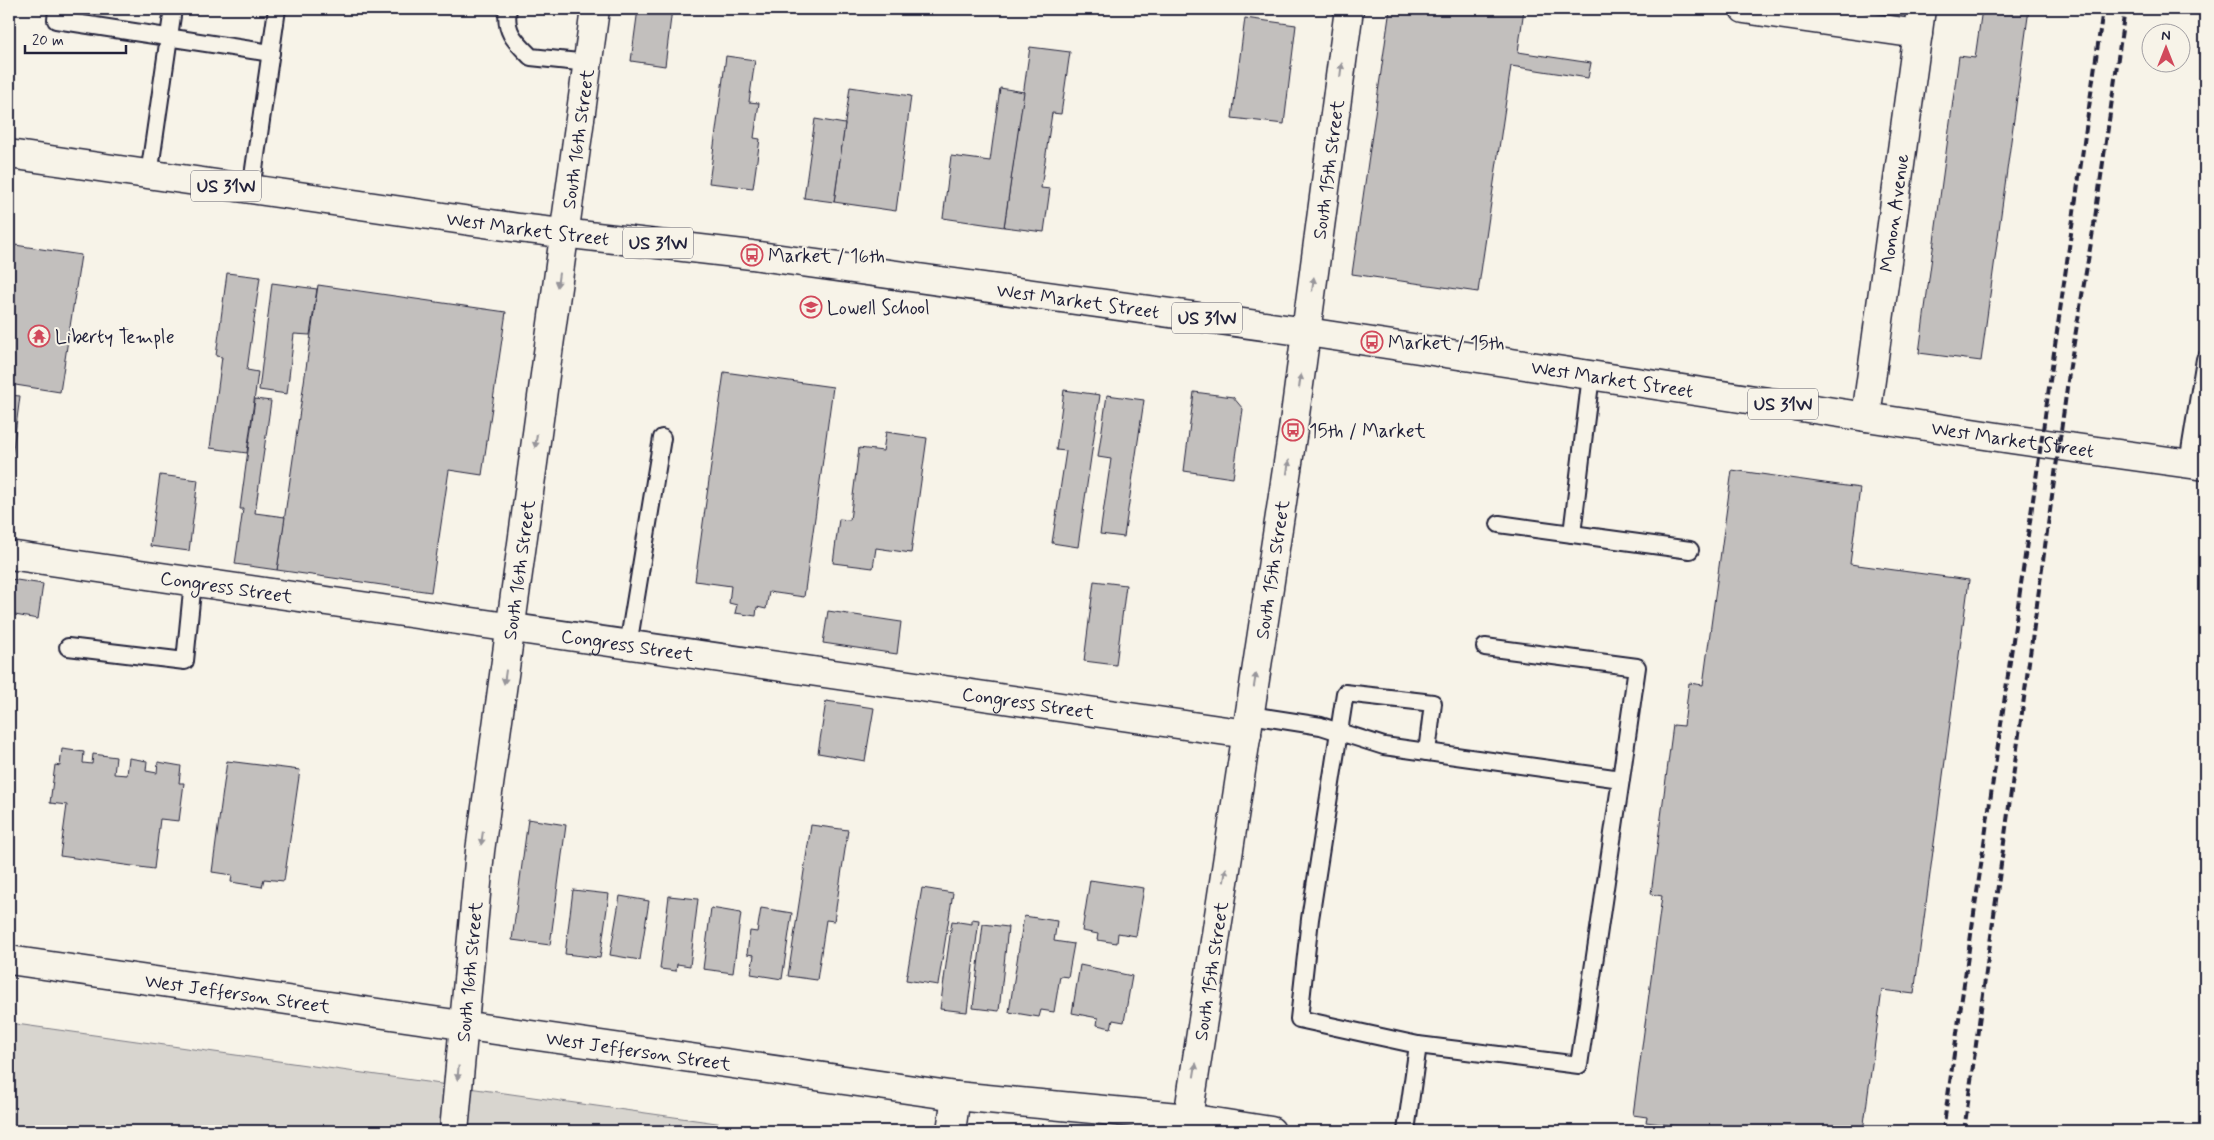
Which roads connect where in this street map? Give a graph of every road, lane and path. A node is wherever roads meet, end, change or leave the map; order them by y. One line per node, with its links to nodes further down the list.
1 (57, 9): 9 (lane)
2 (173, 9): 9 (lane)
3 (277, 9): 10 (lane)
4 (508, 9): 11 (lane)
5 (595, 9): 11 (street, South 16th Street)
6 (1348, 9): 16 (street, South 15th Street, one-way to 6)
7 (1744, 9): 8 (street)
8 (1919, 21): 19 (street, Monon Avenue)
9 (168, 39): 10 (lane); 13 (lane)
10 (271, 53): 14 (lane)
11 (588, 63): 15 (street, South 16th Street)
12 (9, 154): 13 (street, West Market Street / US 31W)
13 (149, 175): 14 (street, West Market Street / US 31W)
14 (251, 190): 15 (street, West Market Street / US 31W)
15 (564, 232): 16 (street, West Market Street / US 31W); 27 (street, South 16th Street, one-way to 27)
16 (1307, 332): 18 (street, West Market Street / US 31W); 31 (street, South 15th Street, one-way to 16)
17 (2205, 359): 21 (lane)
18 (1591, 376): 19 (street, West Market Street / US 31W); 23 (lane)
19 (1866, 417): 21 (street, West Market Street / US 31W)
20 (662, 438): 28 (lane)
21 (2196, 465)
22 (1499, 524): 23 (lane)
23 (1572, 534): 24 (lane)
24 (1690, 550)
25 (9, 555): 26 (street, Congress Street)
26 (193, 581): 27 (street, Congress Street); 29 (lane)
27 (510, 628): 28 (street, Congress Street); 36 (street, South 16th Street, one-way to 36)
28 (628, 646): 31 (street, Congress Street)
29 (68, 647)
30 (1485, 647): 34 (lane)
31 (1248, 724): 32 (lane); 39 (street, South 15th Street, one-way to 31)
32 (1339, 732): 33 (lane); 33 (lane); 37 (lane)
33 (1427, 752): 34 (lane)
34 (1621, 779): 37 (lane)
35 (9, 960): 36 (street, West Jefferson Street)
36 (462, 1024): 38 (street, West Jefferson Street); 40 (street, South 16th Street, one-way to 40)
37 (1418, 1044): 43 (lane)
38 (956, 1096): 39 (street, West Jefferson Street); 41 (street)
39 (1187, 1125): 42 (street, West Jefferson Street)
40 (454, 1131)
41 (951, 1131)
42 (1271, 1131)
43 (1406, 1131)

